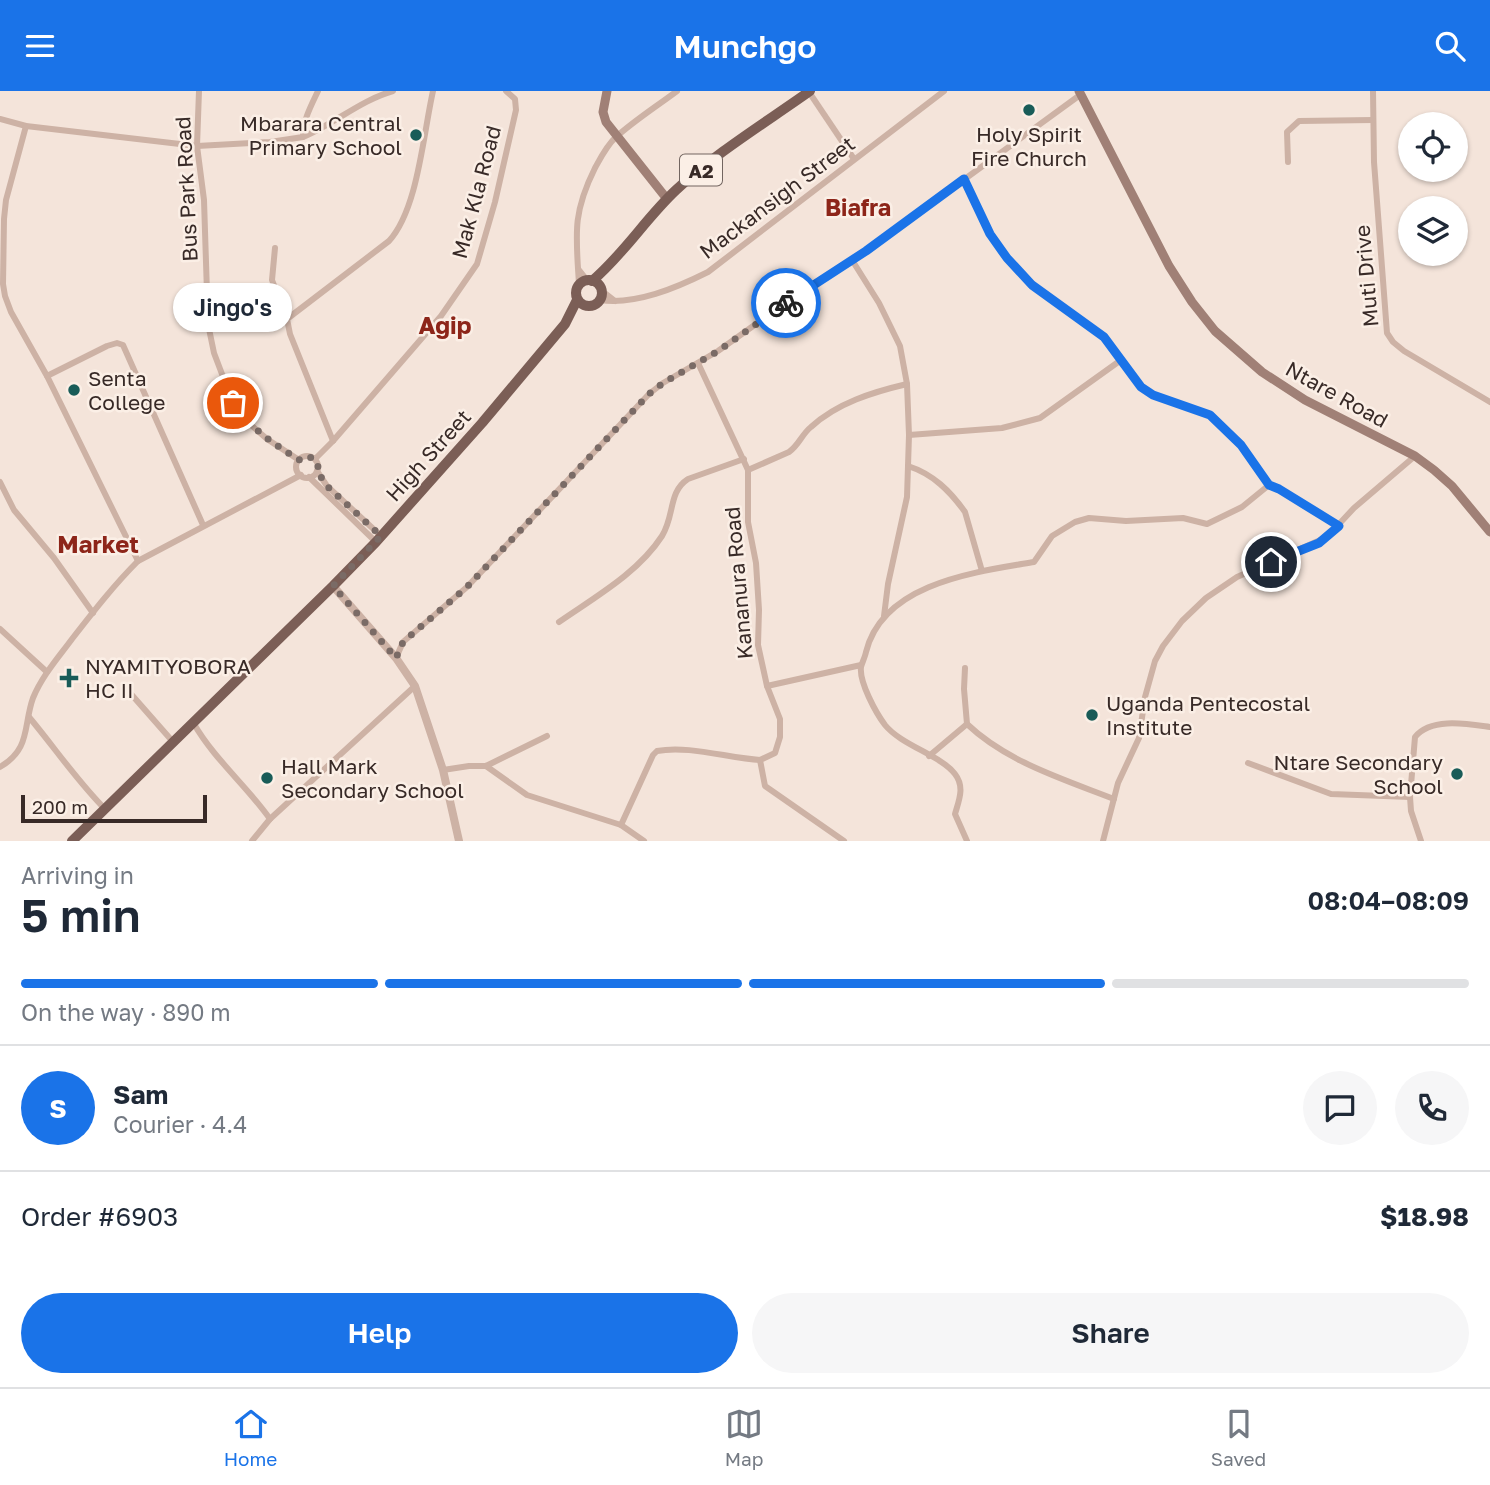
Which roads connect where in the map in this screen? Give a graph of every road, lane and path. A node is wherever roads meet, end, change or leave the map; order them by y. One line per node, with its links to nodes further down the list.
1 (199, 91): 17 (street, Bus Park Road)
2 (318, 91): 15 (street)
3 (393, 91): 15 (street)
4 (433, 91): 27 (street)
5 (506, 91): 35 (street, Mak Kla Road)
6 (607, 91): 16 (main road)
7 (677, 91): 16 (street)
8 (810, 91): 18 (street); 21 (main road, A2)
9 (944, 91): 18 (street, Mackansigh Street)
10 (1373, 91): 13 (street, Muti Drive)
11 (1079, 93): 20 (street); 36 (main road, Ntare Road)
12 (0, 119): 14 (street)
13 (1373, 120): 19 (street); 33 (street, Muti Drive)
14 (26, 126): 17 (street); 31 (street)
15 (303, 137): 17 (street)
16 (617, 137): 21 (main road); 24 (street)
17 (197, 146): 39 (street, Bus Park Road)
18 (854, 159): 24 (street, Mackansigh Street)
19 (1288, 162)
20 (964, 179): 23 (street); 29 (street)
21 (667, 199): 24 (main road, A2)
22 (275, 249): 27 (street)
23 (852, 260): 30 (street); 32 (street)
24 (593, 287): 25 (main road, A2); 26 (main road, A2)
25 (577, 300): 26 (main road); 28 (main road, High Street / A2)
26 (590, 306): 28 (main road, High Street / A2)
27 (287, 319): 35 (street)
28 (565, 324): 50 (main road, High Street / A2)
29 (1121, 360): 34 (street); 46 (street)
30 (698, 363): 38 (street, Kananura Road); 58 (street)
31 (47, 376): 47 (street); 51 (street)
32 (907, 384): 34 (street); 41 (street)
33 (1490, 402)
34 (909, 435): 40 (street)
35 (333, 441): 37 (street, Mak Kla Road)
36 (1415, 456): 48 (street); 49 (main road, Ntare Road)
37 (315, 459): 39 (street); 42 (street)
38 (744, 459): 41 (street, Kananura Road); 56 (street)
39 (299, 460): 43 (street)
40 (908, 466): 52 (street); 55 (street)
41 (748, 470): 63 (street, Kananura Road)
42 (317, 471): 44 (street); 50 (street)
43 (301, 475): 44 (street); 47 (street)
44 (309, 477): 50 (street)
45 (0, 482): 54 (street)
46 (1269, 485): 48 (street); 52 (street)
47 (203, 525): 51 (street)
48 (1339, 526): 78 (street)
49 (1490, 532)
50 (378, 539): 53 (main road, High Street / A2)
51 (138, 561): 54 (street)
52 (982, 571): 55 (street)
53 (333, 586): 58 (street); 66 (main road, High Street / A2)
54 (93, 613): 61 (street)
55 (884, 618): 59 (street)
56 (559, 622)
57 (0, 629): 61 (street)
58 (396, 658): 62 (street)
59 (861, 666): 63 (street); 71 (street)
60 (965, 668): 67 (street)
61 (47, 672): 65 (street)
62 (415, 686): 76 (street); 80 (street)
63 (767, 686): 72 (street, Kananura Road)
64 (131, 694): 70 (street)
65 (29, 717): 75 (street); 79 (street)
66 (194, 724): 70 (main road, High Street / A2); 80 (street)
67 (967, 724): 71 (street); 78 (street)
68 (1490, 727): 77 (street)
69 (547, 736): 74 (street)
70 (174, 743): 79 (main road, High Street / A2)
71 (929, 756): 87 (street)
72 (760, 760): 81 (street); 86 (street)
73 (1248, 763): 77 (street)
74 (486, 766): 76 (street); 81 (street)
75 (0, 767)
76 (443, 770): 84 (street)
77 (1410, 797): 89 (street)
78 (1114, 799): 88 (street)
79 (106, 810): 82 (main road, High Street / A2)
80 (270, 819): 83 (street)
81 (621, 825): 85 (street)
82 (72, 841)
83 (252, 841)
84 (458, 841)
85 (644, 841)
86 (844, 841)
87 (967, 841)
88 (1103, 841)
89 (1420, 841)

